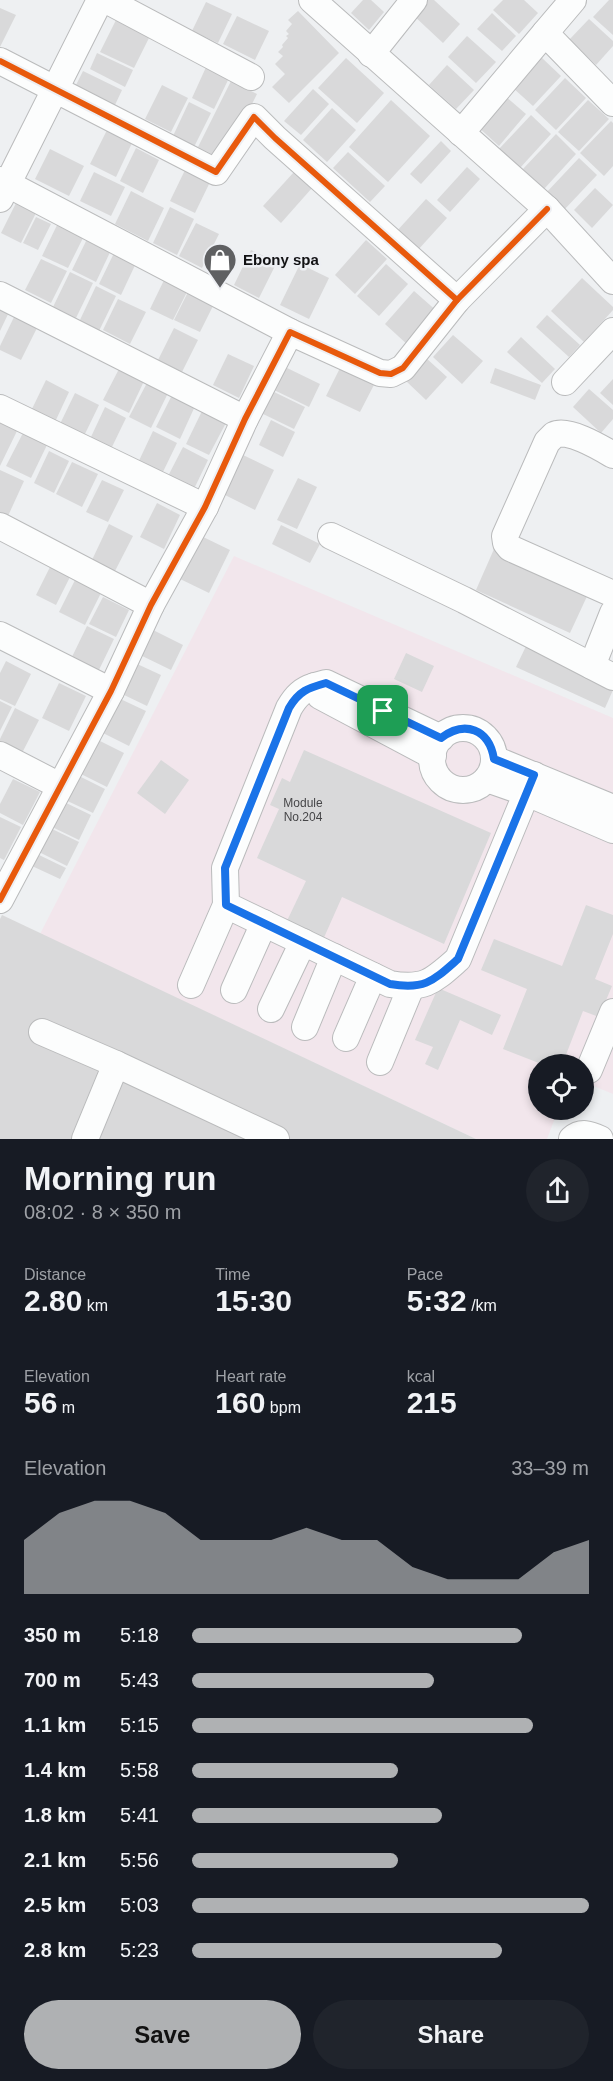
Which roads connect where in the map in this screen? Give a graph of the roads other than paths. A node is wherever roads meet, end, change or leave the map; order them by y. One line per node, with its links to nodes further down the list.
1 (100, 0): 10 (street)
2 (106, 0): 9 (street)
3 (312, 0): 7 (street)
4 (414, 0): 7 (street)
5 (573, 0): 6 (street)
6 (545, 33): 11 (street); 12 (street)
7 (371, 54): 12 (street)
8 (0, 61): 10 (street)
9 (251, 77)
10 (54, 91): 13 (street); 17 (street)
11 (613, 103)
12 (461, 133): 14 (street)
13 (3, 188): 18 (street)
14 (547, 208): 15 (street); 17 (street)
15 (613, 281)
16 (0, 295): 22 (street)
17 (457, 300): 18 (street)
18 (290, 332): 22 (street)
19 (613, 332): 20 (street)
20 (566, 382)
21 (0, 408): 24 (street)
22 (245, 419): 24 (street)
23 (613, 455): 27 (street)
24 (205, 507): 28 (street)
25 (0, 526): 28 (street)
26 (331, 536): 31 (street)
27 (613, 594)
28 (151, 605): 32 (street)
29 (613, 613): 31 (street)
30 (0, 635): 32 (street)
31 (602, 672)
32 (111, 691): 37 (street)
33 (437, 747): 35 (street); 35 (street); 41 (street)
34 (0, 755): 37 (street)
35 (491, 769): 36 (street)
36 (530, 784): 38 (street); 39 (street); 47 (street)
37 (60, 786): 40 (street)
38 (613, 808)
39 (613, 830)
40 (2, 889)
41 (226, 905): 42 (street); 46 (street)
42 (264, 923): 43 (street); 48 (street)
43 (303, 942): 44 (street); 49 (street)
44 (334, 957): 45 (street); 51 (street)
45 (373, 976): 47 (street); 53 (street)
46 (191, 985)
47 (411, 987): 55 (street)
48 (234, 990)
49 (271, 1009)
50 (613, 1012): 54 (street)
51 (305, 1027)
52 (42, 1032): 56 (street)
53 (346, 1038)
54 (594, 1058)
55 (380, 1062)
56 (116, 1064): 57 (street); 58 (street)
57 (85, 1139)
58 (276, 1139)
59 (572, 1139): 60 (street)
60 (600, 1139)

